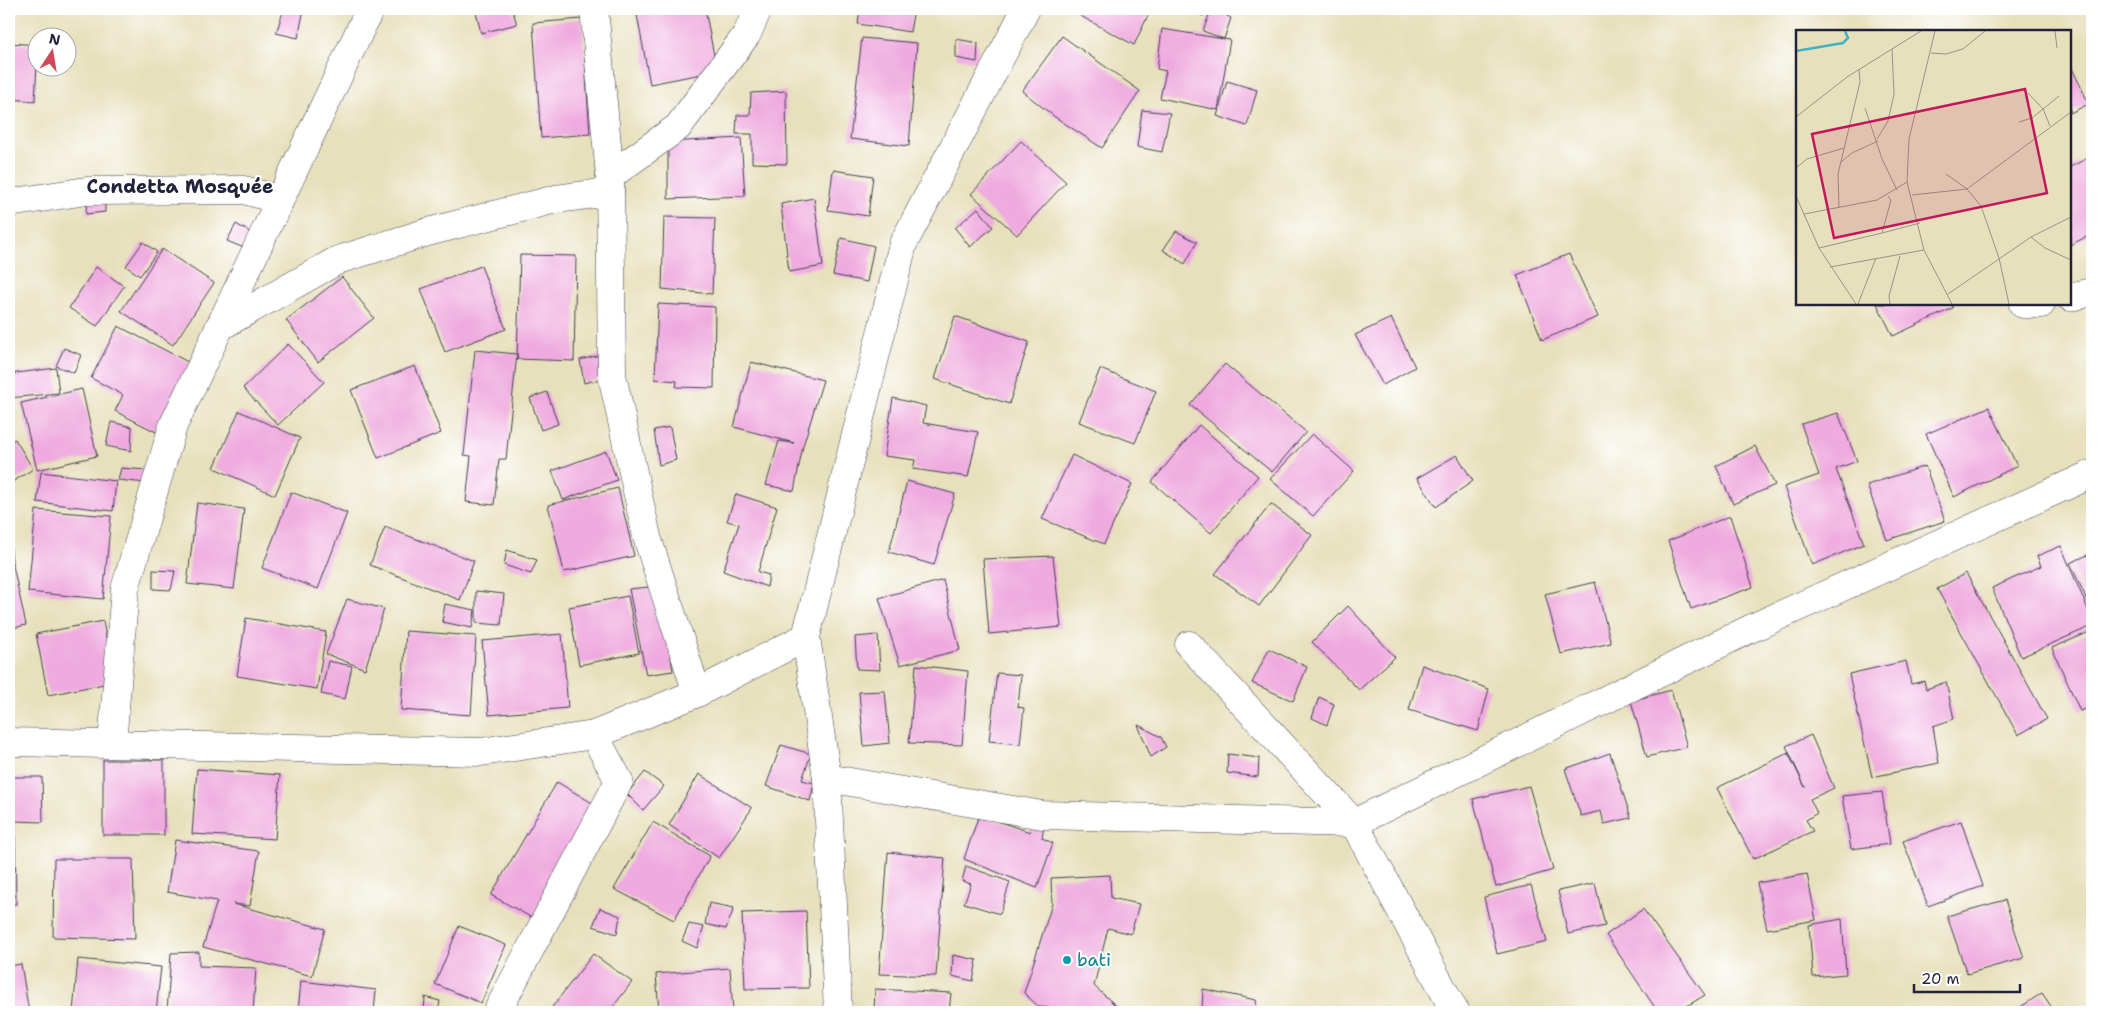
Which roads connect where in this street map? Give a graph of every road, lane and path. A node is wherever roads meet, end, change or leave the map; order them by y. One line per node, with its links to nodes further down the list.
1 (370, 9): 6 (street)
2 (594, 9): 5 (street)
3 (758, 9): 5 (street)
4 (1026, 9): 12 (street)
5 (610, 184): 10 (street); 14 (street)
6 (280, 200): 7 (street); 10 (street)
7 (9, 203)
8 (2092, 292): 9 (street)
9 (2071, 297)
10 (219, 327): 17 (street)
11 (2092, 474): 19 (street)
12 (806, 637): 14 (street); 18 (street)
13 (1189, 645): 19 (street)
14 (697, 693): 15 (street)
15 (594, 735): 17 (street); 20 (street)
16 (9, 742): 17 (street)
17 (112, 744)
18 (826, 778): 19 (street); 21 (street)
19 (1354, 823): 22 (street)
20 (497, 1012)
21 (838, 1012)
22 (1455, 1012)

